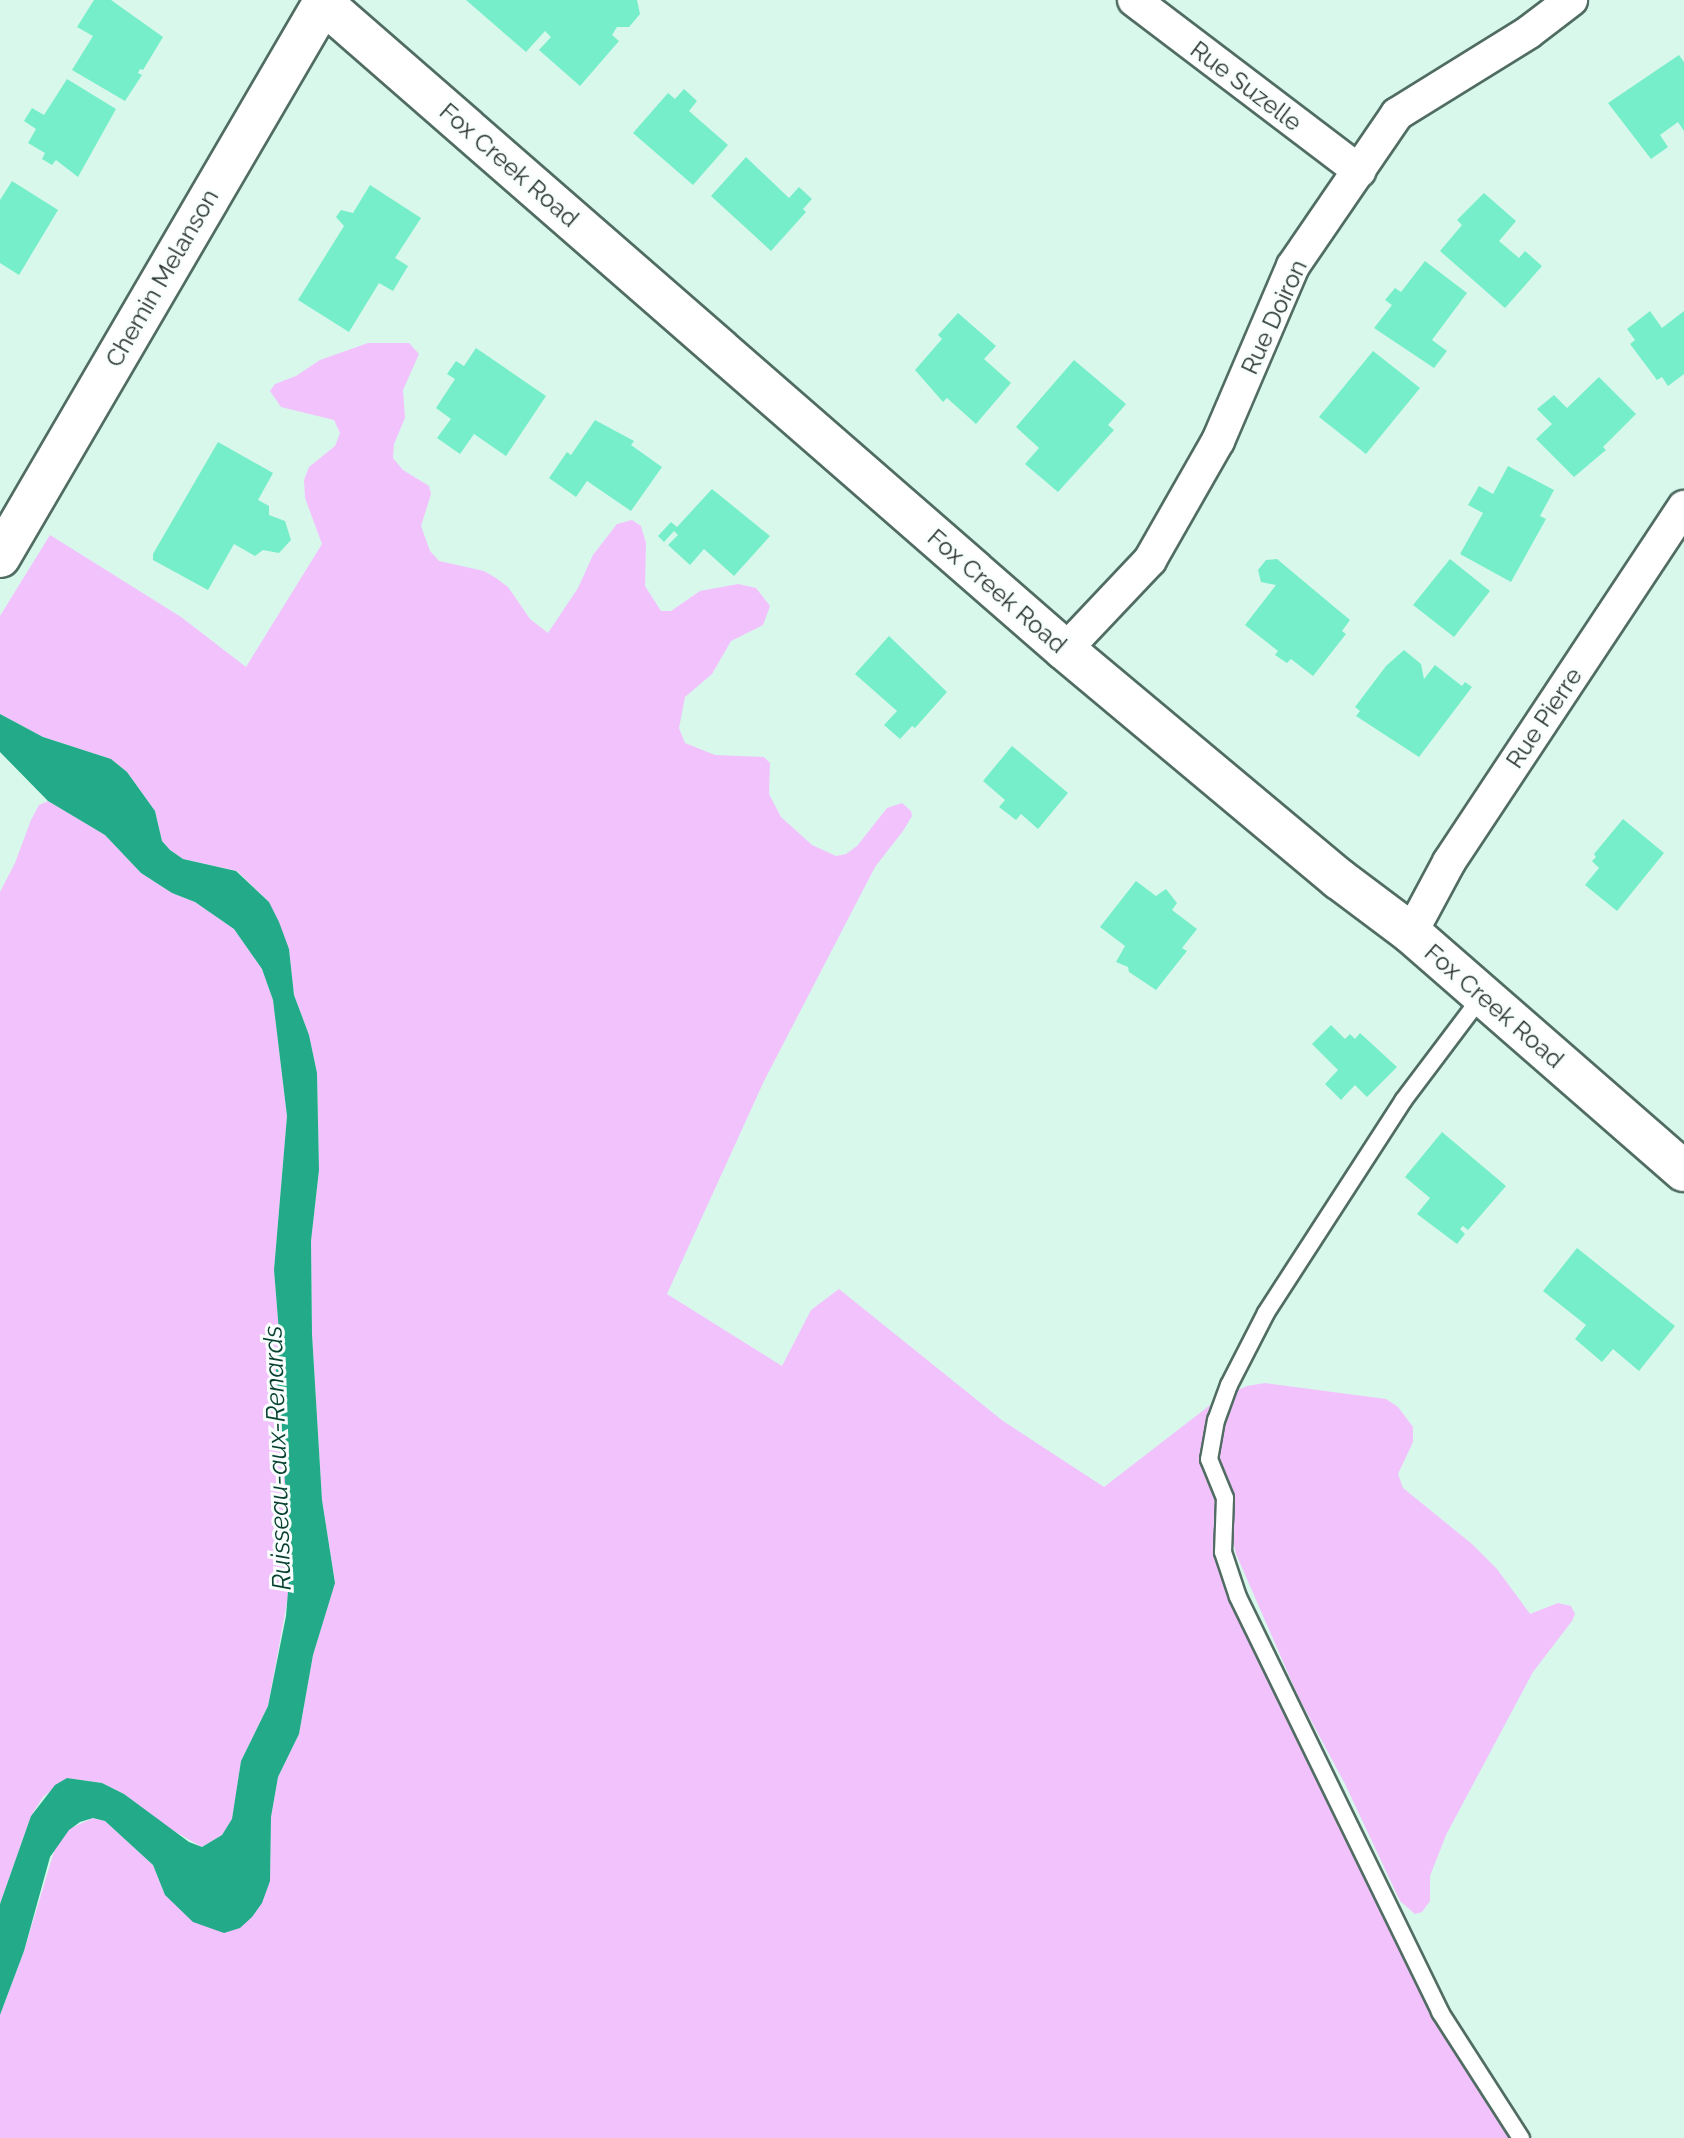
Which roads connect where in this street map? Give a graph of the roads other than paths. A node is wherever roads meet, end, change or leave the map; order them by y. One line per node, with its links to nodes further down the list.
1 (1134, 0): 4 (street, Rue Suzelle)
2 (1571, 0): 4 (street, Rue Doiron)
3 (322, 1): 6 (street, Chemin Melanson); 7 (street, Fox Creek Road)
4 (1359, 171): 7 (street, Rue Doiron)
5 (1684, 507): 8 (street, Rue Pierre)
6 (0, 557)
7 (1065, 650): 8 (street, Fox Creek Road)
8 (1411, 933): 9 (street, Fox Creek Road)
9 (1482, 996): 10 (street, Fox Creek Road); 11 (lane)
10 (1684, 1171)
11 (1521, 2138)

